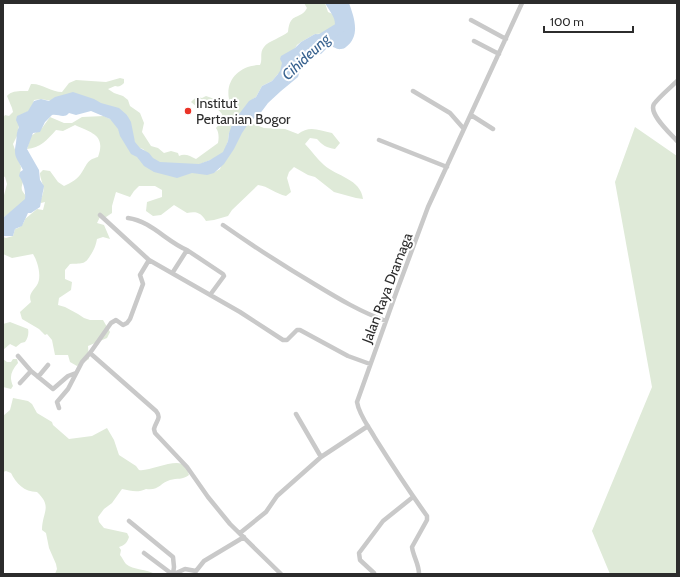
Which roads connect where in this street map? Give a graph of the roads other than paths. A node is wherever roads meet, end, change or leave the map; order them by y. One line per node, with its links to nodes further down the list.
1 (522, 3): 3 (street, Jalan Raya Dramaga)
2 (471, 20): 3 (street)
3 (506, 39): 5 (street, Jalan Raya Dramaga)
4 (474, 41): 5 (street)
5 (499, 54): 8 (street, Jalan Raya Dramaga)
6 (677, 81): 12 (street)
7 (413, 91): 9 (street)
8 (471, 115): 9 (street, Jalan Raya Dramaga); 10 (street)
9 (464, 129): 13 (street, Jalan Raya Dramaga)
10 (493, 129)
11 (379, 140): 13 (street)
12 (677, 141)
13 (447, 167): 21 (street, Jalan Raya Dramaga)
14 (100, 215): 18 (street)
15 (128, 218): 17 (street)
16 (223, 225): 21 (street)
17 (187, 250): 19 (street); 20 (street)
18 (149, 260): 19 (street); 22 (street)
19 (173, 272): 20 (street)
20 (210, 296): 25 (street)
21 (386, 321): 25 (street, Jalan Raya Dramaga)
22 (90, 353): 27 (street); 36 (street)
23 (18, 356): 26 (street)
24 (48, 364): 28 (street)
25 (370, 364): 32 (street, Jalan Raya Dramaga)
26 (31, 371): 28 (street); 29 (street)
27 (76, 373): 28 (street); 30 (street)
28 (38, 377)
29 (20, 383)
30 (59, 408)
31 (296, 414): 33 (street)
32 (368, 426): 33 (street); 34 (street, Jalan Raya Dramaga)
33 (321, 457): 36 (street)
34 (413, 497): 38 (street); 41 (street, Jalan Raya Dramaga)
35 (129, 521): 39 (street)
36 (242, 535): 39 (street); 40 (street)
37 (144, 554): 39 (street)
38 (374, 573)
39 (173, 574)
40 (281, 574)
41 (420, 574)

